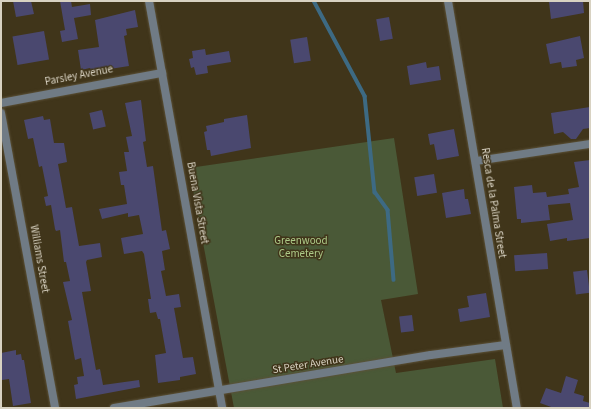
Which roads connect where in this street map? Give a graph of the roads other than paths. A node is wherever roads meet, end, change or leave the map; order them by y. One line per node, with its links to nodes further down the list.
1 (149, 1): 3 (street, Buena Vista Street)
2 (448, 1): 7 (street, Resca de la Palma Street)
3 (162, 72): 4 (street, Parsley Avenue); 9 (street, Buena Vista Street)
4 (1, 103)
5 (1, 113): 10 (street, Williams Street)
6 (590, 144): 7 (street)
7 (476, 162): 8 (street, Resca de la Palma Street)
8 (505, 345): 9 (street, St Peter Avenue); 13 (street, Resca de la Palma Street)
9 (219, 390): 11 (street, St Peter Avenue); 12 (street, Buena Vista Street)
10 (55, 408)
11 (114, 408)
12 (222, 408)
13 (517, 408)

